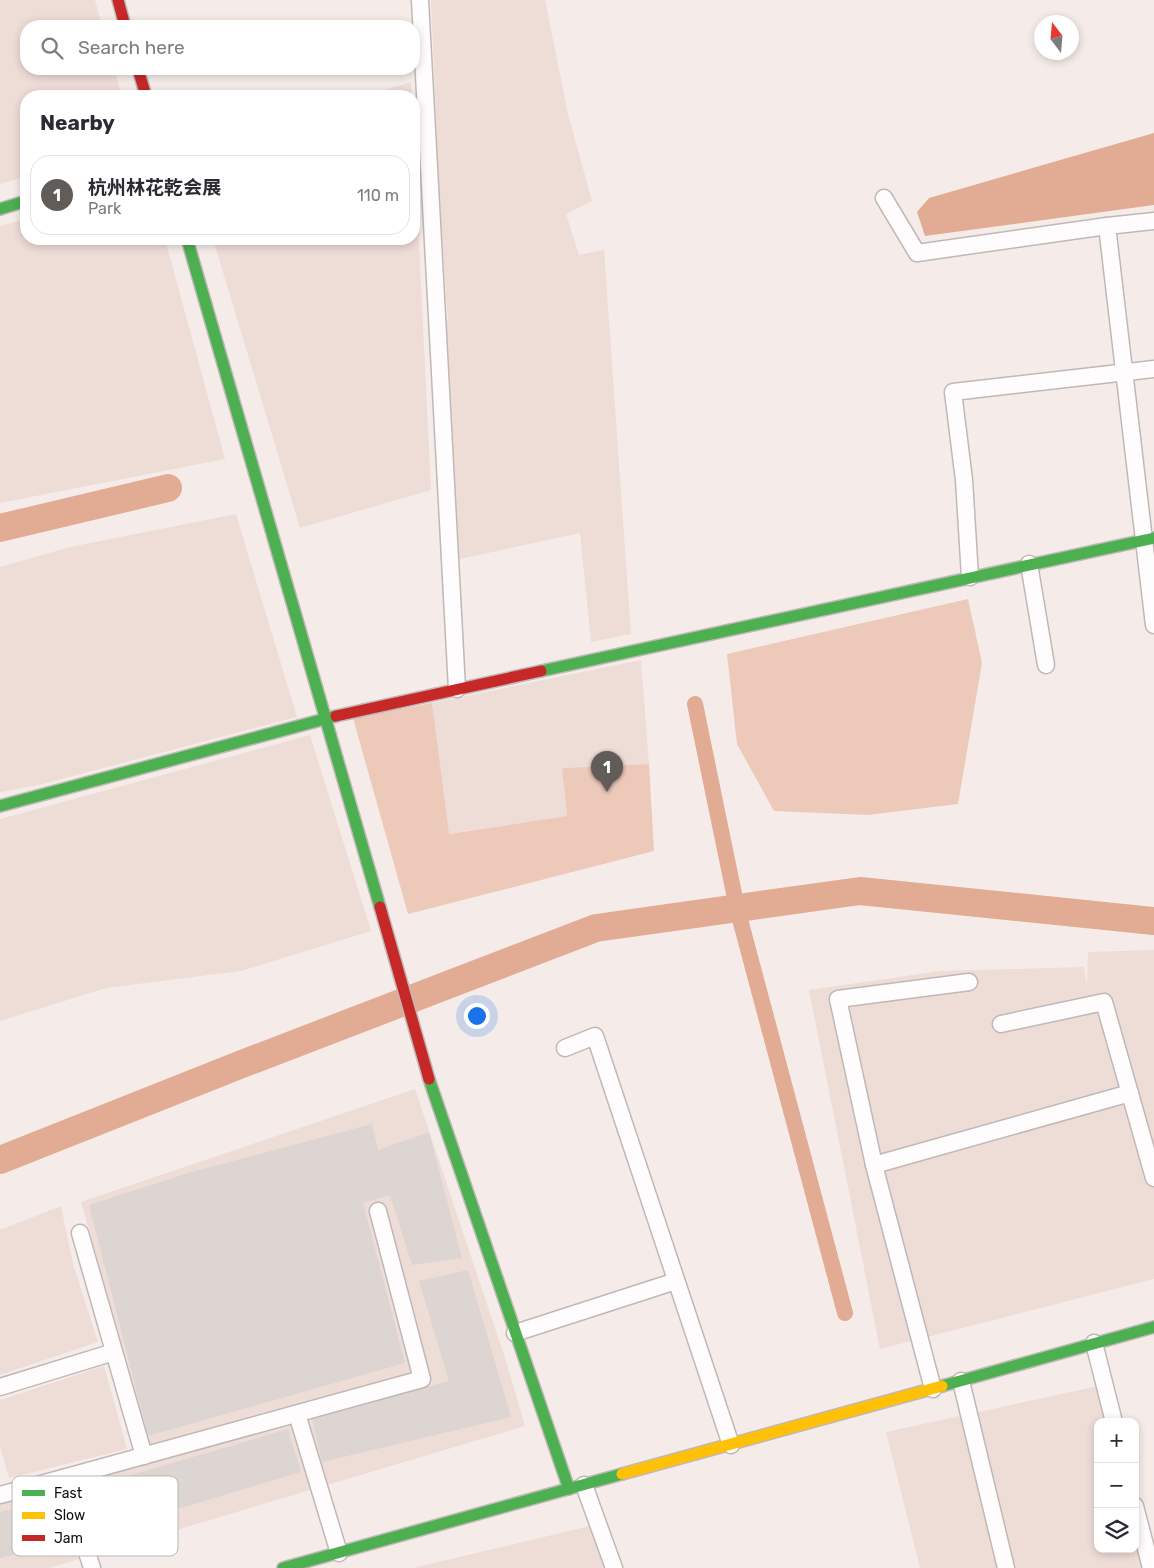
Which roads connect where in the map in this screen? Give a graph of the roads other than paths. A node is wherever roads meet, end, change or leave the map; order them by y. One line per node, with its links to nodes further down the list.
1 (118, 0): 3 (street)
2 (420, 0): 19 (street)
3 (123, 20)
4 (140, 75): 5 (street)
5 (144, 90)
6 (884, 198): 10 (street)
7 (20, 203): 8 (street)
8 (0, 209)
9 (1154, 221): 10 (street)
10 (1107, 226): 13 (street)
11 (189, 245): 20 (street)
12 (1154, 369): 13 (street)
13 (1123, 372): 14 (street); 16 (street)
14 (1150, 539): 15 (street); 17 (street)
15 (1029, 564): 16 (street); 18 (street)
16 (970, 577): 19 (street)
17 (1154, 625)
18 (1046, 665)
19 (457, 689): 20 (street)
20 (325, 718): 21 (street); 32 (street)
21 (0, 806)
22 (969, 982): 26 (street)
23 (1001, 1024): 25 (street)
24 (565, 1048): 30 (street)
25 (1130, 1094): 26 (street); 27 (street)
26 (874, 1165): 37 (street)
27 (1154, 1178)
28 (378, 1211): 38 (street)
29 (80, 1233): 34 (street)
30 (676, 1281): 32 (street); 40 (street)
31 (1154, 1327): 33 (street)
32 (515, 1333): 43 (street)
33 (1094, 1344): 35 (street); 39 (street)
34 (114, 1352): 36 (street); 41 (street)
35 (961, 1381): 37 (street); 50 (street)
36 (0, 1387)
37 (933, 1389): 40 (street)
38 (297, 1414): 41 (street); 45 (street)
39 (1113, 1418)
40 (731, 1445): 43 (street)
41 (144, 1456): 42 (street)
42 (69, 1476)
43 (577, 1487): 45 (street); 49 (street)
44 (1136, 1508): 51 (street)
45 (339, 1553): 48 (street)
46 (88, 1556): 47 (street)
47 (92, 1568)
48 (283, 1568)
49 (614, 1568)
50 (1006, 1568)
51 (1151, 1568)

